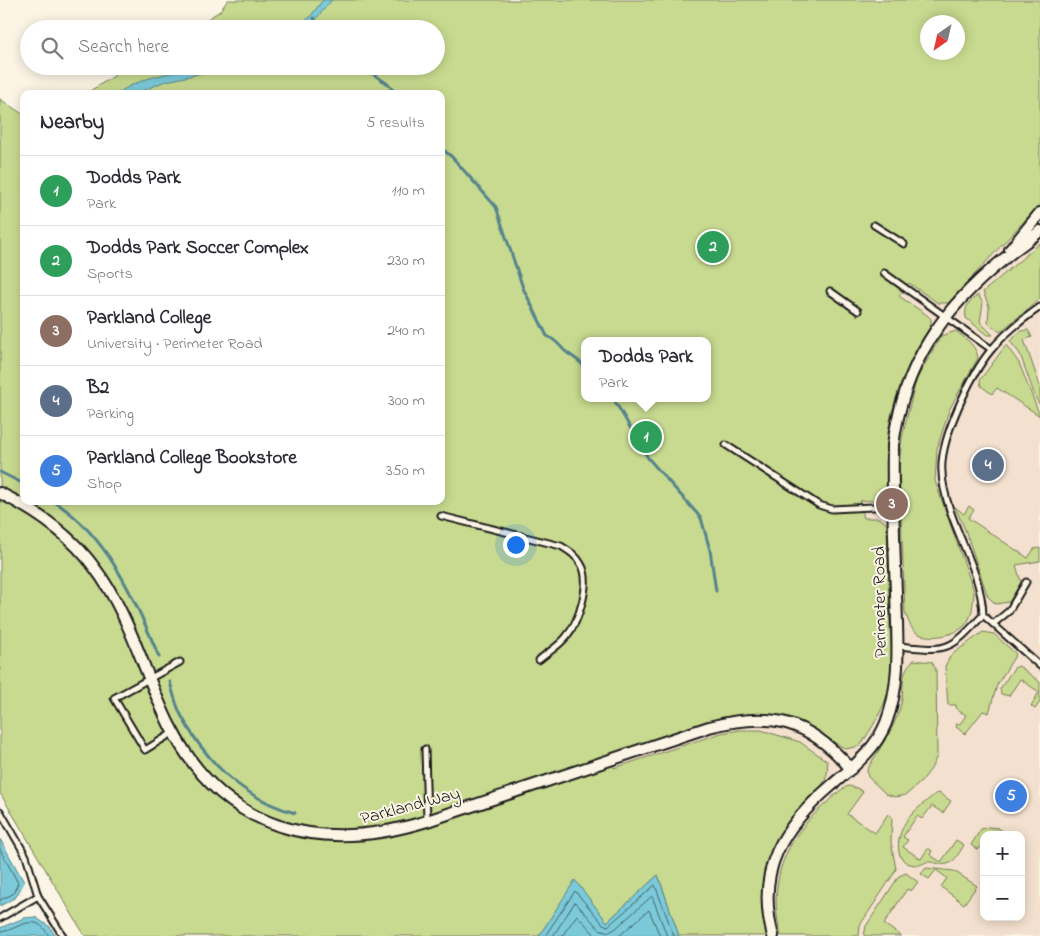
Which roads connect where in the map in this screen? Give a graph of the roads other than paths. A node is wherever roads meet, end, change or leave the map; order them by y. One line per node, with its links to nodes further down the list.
1 (1040, 213): 5 (street, Perimeter Road)
2 (874, 225): 4 (lane)
3 (1040, 233): 5 (street, Perimeter Road)
4 (904, 244)
5 (1004, 259): 10 (street, Perimeter Road)
6 (884, 273): 10 (lane)
7 (830, 291): 9 (lane)
8 (1040, 307): 11 (lane)
9 (858, 311)
10 (946, 315): 11 (lane); 16 (street, Perimeter Road)
11 (991, 349): 19 (lane)
12 (726, 445): 16 (lane)
13 (0, 493): 14 (street, Parkland Way)
14 (20, 504)
15 (21, 505): 25 (street, Parkland Way)
16 (893, 506): 21 (street, Perimeter Road)
17 (441, 516): 22 (lane)
18 (1026, 582): 20 (lane)
19 (983, 615): 20 (lane); 21 (lane)
20 (993, 624): 24 (lane)
21 (898, 646): 28 (street, Perimeter Road)
22 (539, 660)
23 (180, 662): 25 (lane)
24 (1040, 666)
25 (150, 678): 26 (street, Parkland Way); 26 (lane)
26 (174, 732): 30 (street, Parkland Way)
27 (425, 749): 30 (lane)
28 (851, 769): 30 (street, Parkland Way); 34 (street, Perimeter Road)
29 (0, 811): 31 (lane)
30 (427, 821)
31 (38, 896): 32 (lane); 33 (lane)
32 (0, 918)
33 (63, 936)
34 (773, 936)

